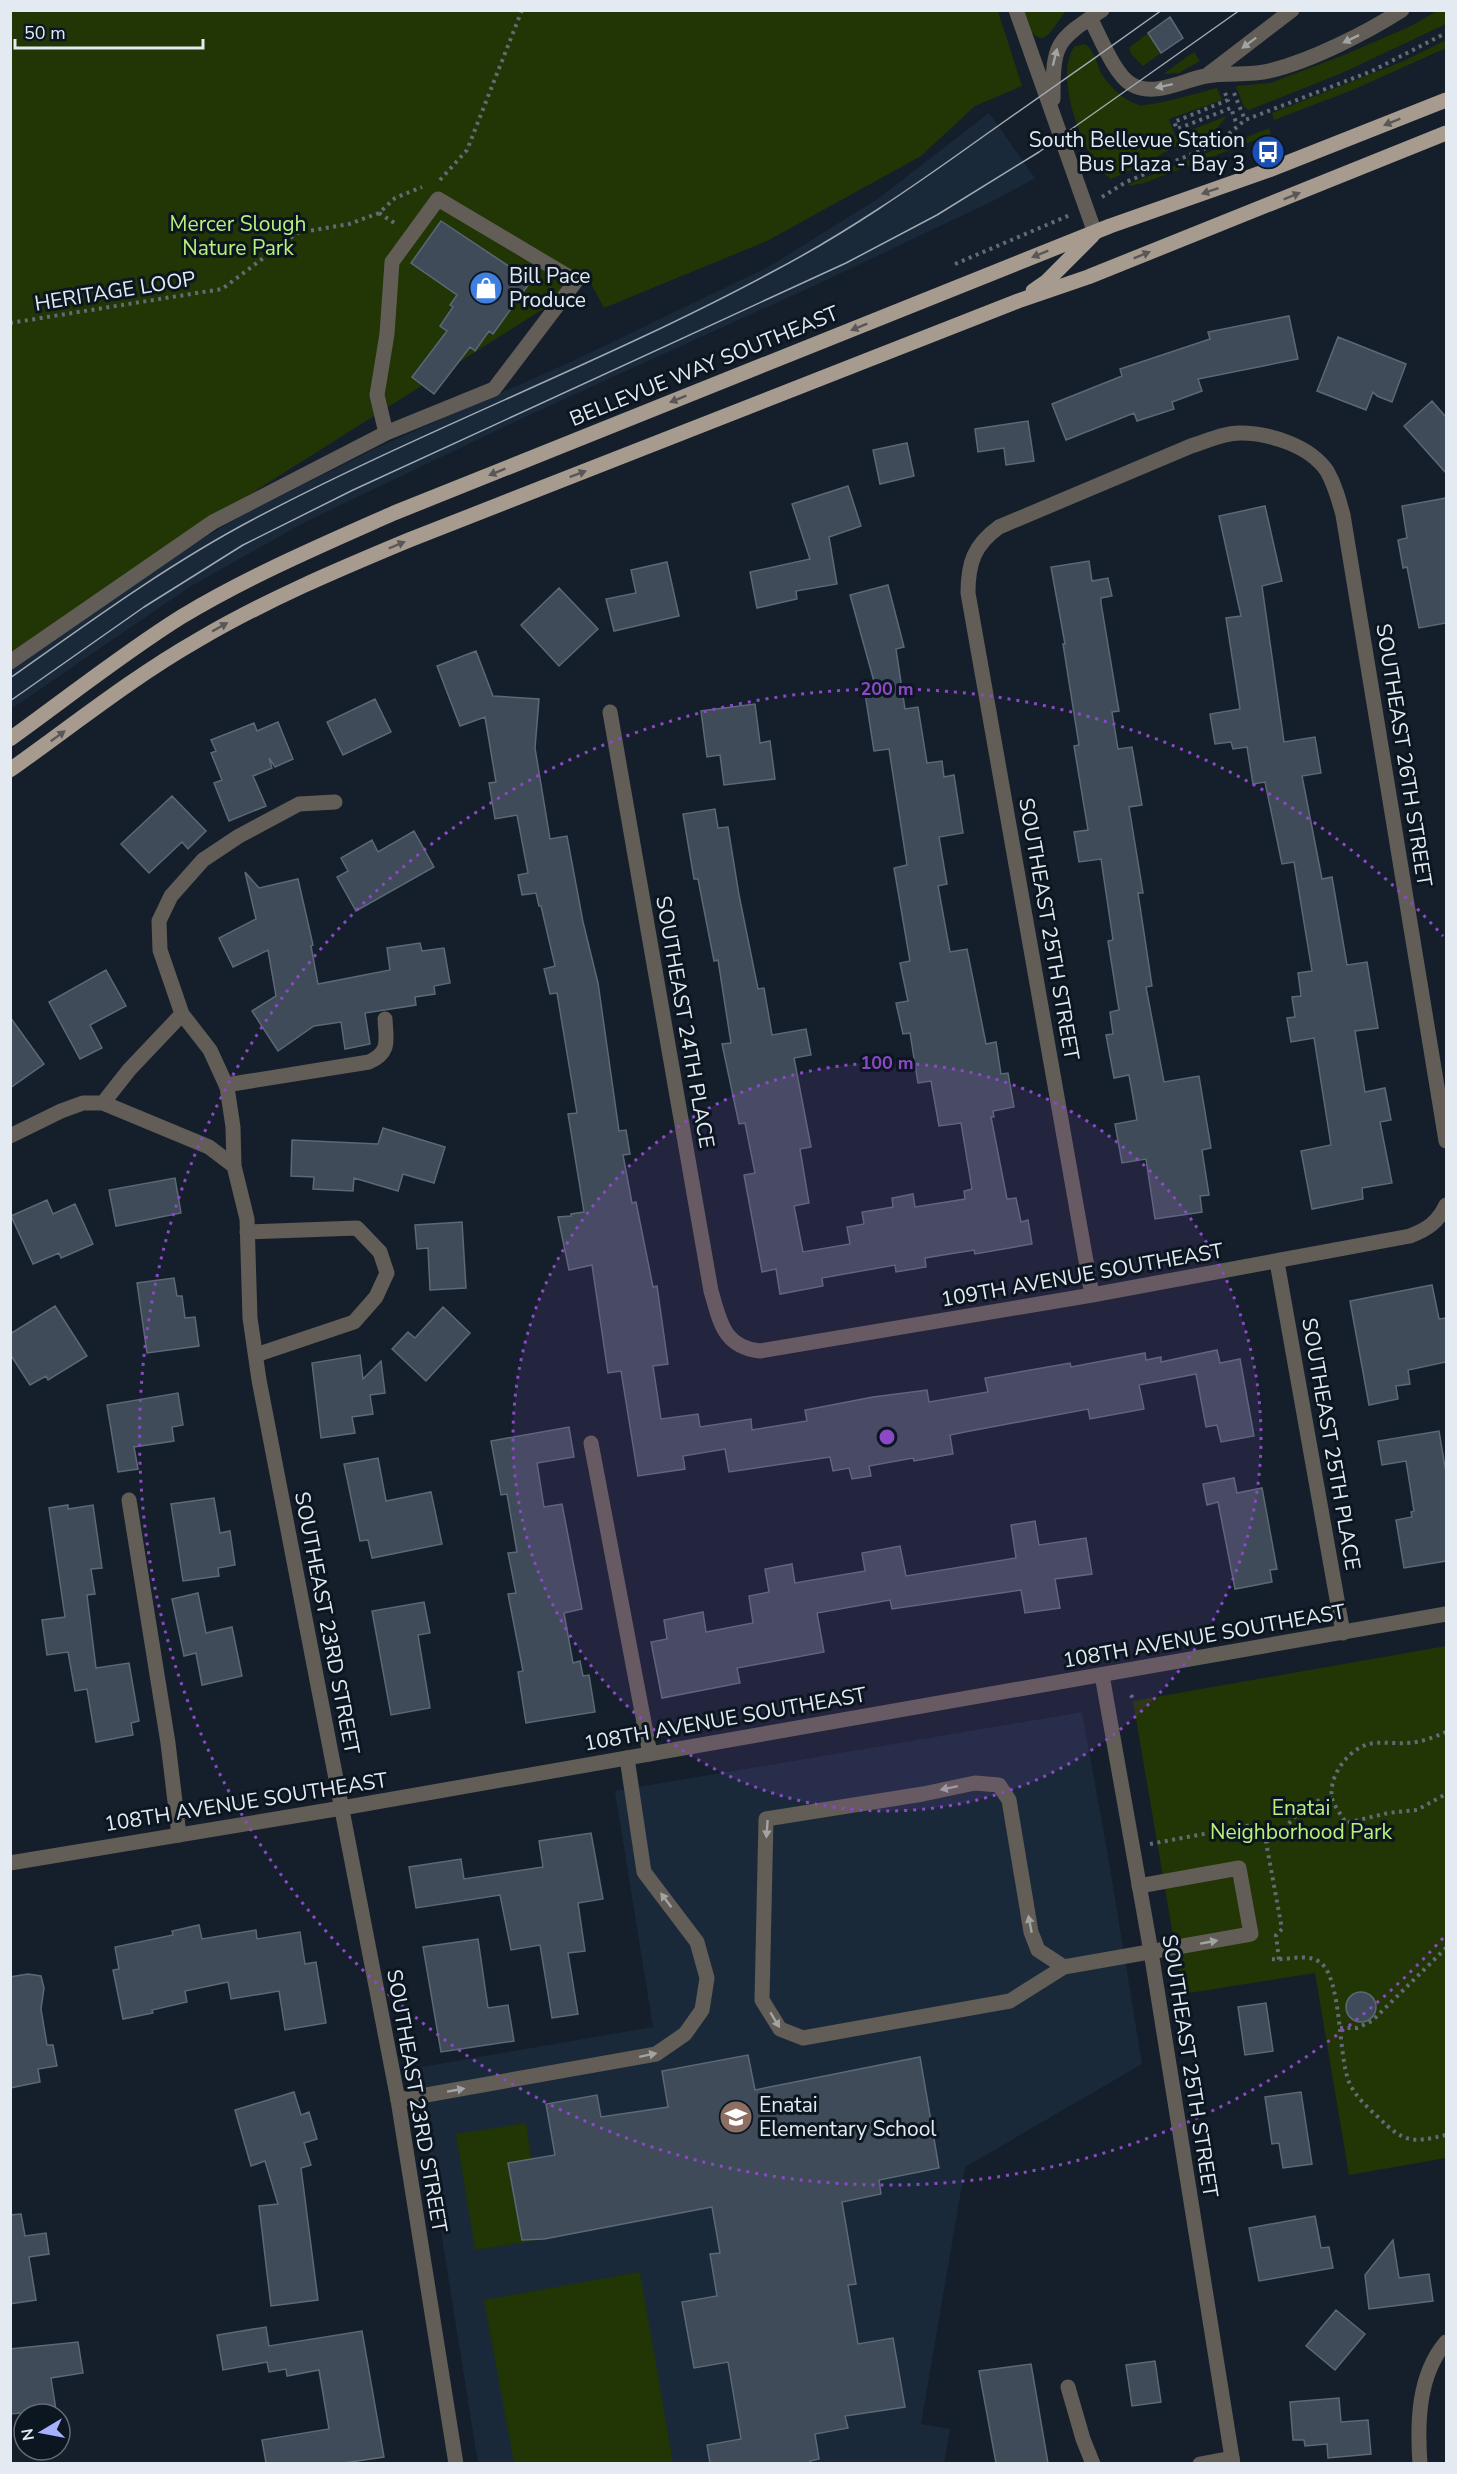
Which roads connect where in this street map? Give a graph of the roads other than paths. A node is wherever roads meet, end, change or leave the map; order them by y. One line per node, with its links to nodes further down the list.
1 (1016, 10): 7 (street)
2 (1292, 10): 5 (street, one-way to 5)
3 (1402, 10): 5 (street, one-way to 5)
4 (1096, 14): 5 (street, one-way to 4); 7 (street, one-way to 4)
5 (1206, 76)
6 (1446, 100): 9 (main road, BELLEVUE WAY SOUTHEAST, one-way to 9)
7 (1053, 111): 9 (street)
8 (1446, 133): 10 (main road, one-way to 8)
9 (1095, 232): 10 (main road); 15 (main road, BELLEVUE WAY SOUTHEAST, one-way to 15)
10 (1018, 302): 16 (main road, one-way to 10)
11 (386, 433): 11 (street); 13 (street)
12 (1311, 455): 23 (street, SOUTHEAST 26TH STREET); 28 (street, SOUTHEAST 25TH STREET)
13 (10, 662)
14 (610, 712): 29 (street, SOUTHEAST 24TH PLACE)
15 (10, 739)
16 (10, 770)
17 (335, 802): 18 (street, SOUTHEAST 23RD STREET)
18 (182, 1014): 20 (street, SOUTHEAST 23RD STREET); 21 (street)
19 (385, 1019): 20 (street)
20 (226, 1085): 24 (street, SOUTHEAST 23RD STREET)
21 (103, 1103): 22 (street); 24 (street)
22 (10, 1136)
23 (1446, 1141)
24 (234, 1166): 26 (street, SOUTHEAST 23RD STREET)
25 (1443, 1211): 27 (street, 109TH AVENUE SOUTHEAST)
26 (247, 1232): 30 (street, SOUTHEAST 23RD STREET); 30 (street)
27 (1277, 1262): 28 (street, 109TH AVENUE SOUTHEAST); 34 (street, SOUTHEAST 25TH PLACE)
28 (1092, 1295): 29 (street, 109TH AVENUE SOUTHEAST)
29 (728, 1337)
30 (256, 1355): 38 (street, SOUTHEAST 23RD STREET)
31 (591, 1443): 36 (street)
32 (129, 1500): 39 (street)
33 (1446, 1614): 34 (street, 108TH AVENUE SOUTHEAST)
34 (1343, 1633): 35 (street, 108TH AVENUE SOUTHEAST)
35 (1102, 1675): 36 (street, 108TH AVENUE SOUTHEAST); 41 (street, SOUTHEAST 25TH STREET)
36 (650, 1754): 37 (street, 108TH AVENUE SOUTHEAST)
37 (627, 1758): 38 (street, 108TH AVENUE SOUTHEAST); 44 (street, one-way to 37)
38 (342, 1808): 39 (street, 108TH AVENUE SOUTHEAST); 44 (street, SOUTHEAST 23RD STREET)
39 (179, 1835): 40 (street, 108TH AVENUE SOUTHEAST)
40 (10, 1863)
41 (1140, 1886): 42 (street, SOUTHEAST 25TH STREET); 42 (street, one-way to 41)
42 (1151, 1952): 43 (street); 47 (street, SOUTHEAST 25TH STREET)
43 (1064, 1967): 43 (street, one-way to 43)
44 (398, 2100): 48 (street, SOUTHEAST 23RD STREET)
45 (1446, 2342): 51 (street)
46 (1068, 2387): 49 (street)
47 (1233, 2461): 50 (street)
48 (456, 2463)
49 (1093, 2463)
50 (1200, 2463)
51 (1420, 2463)

